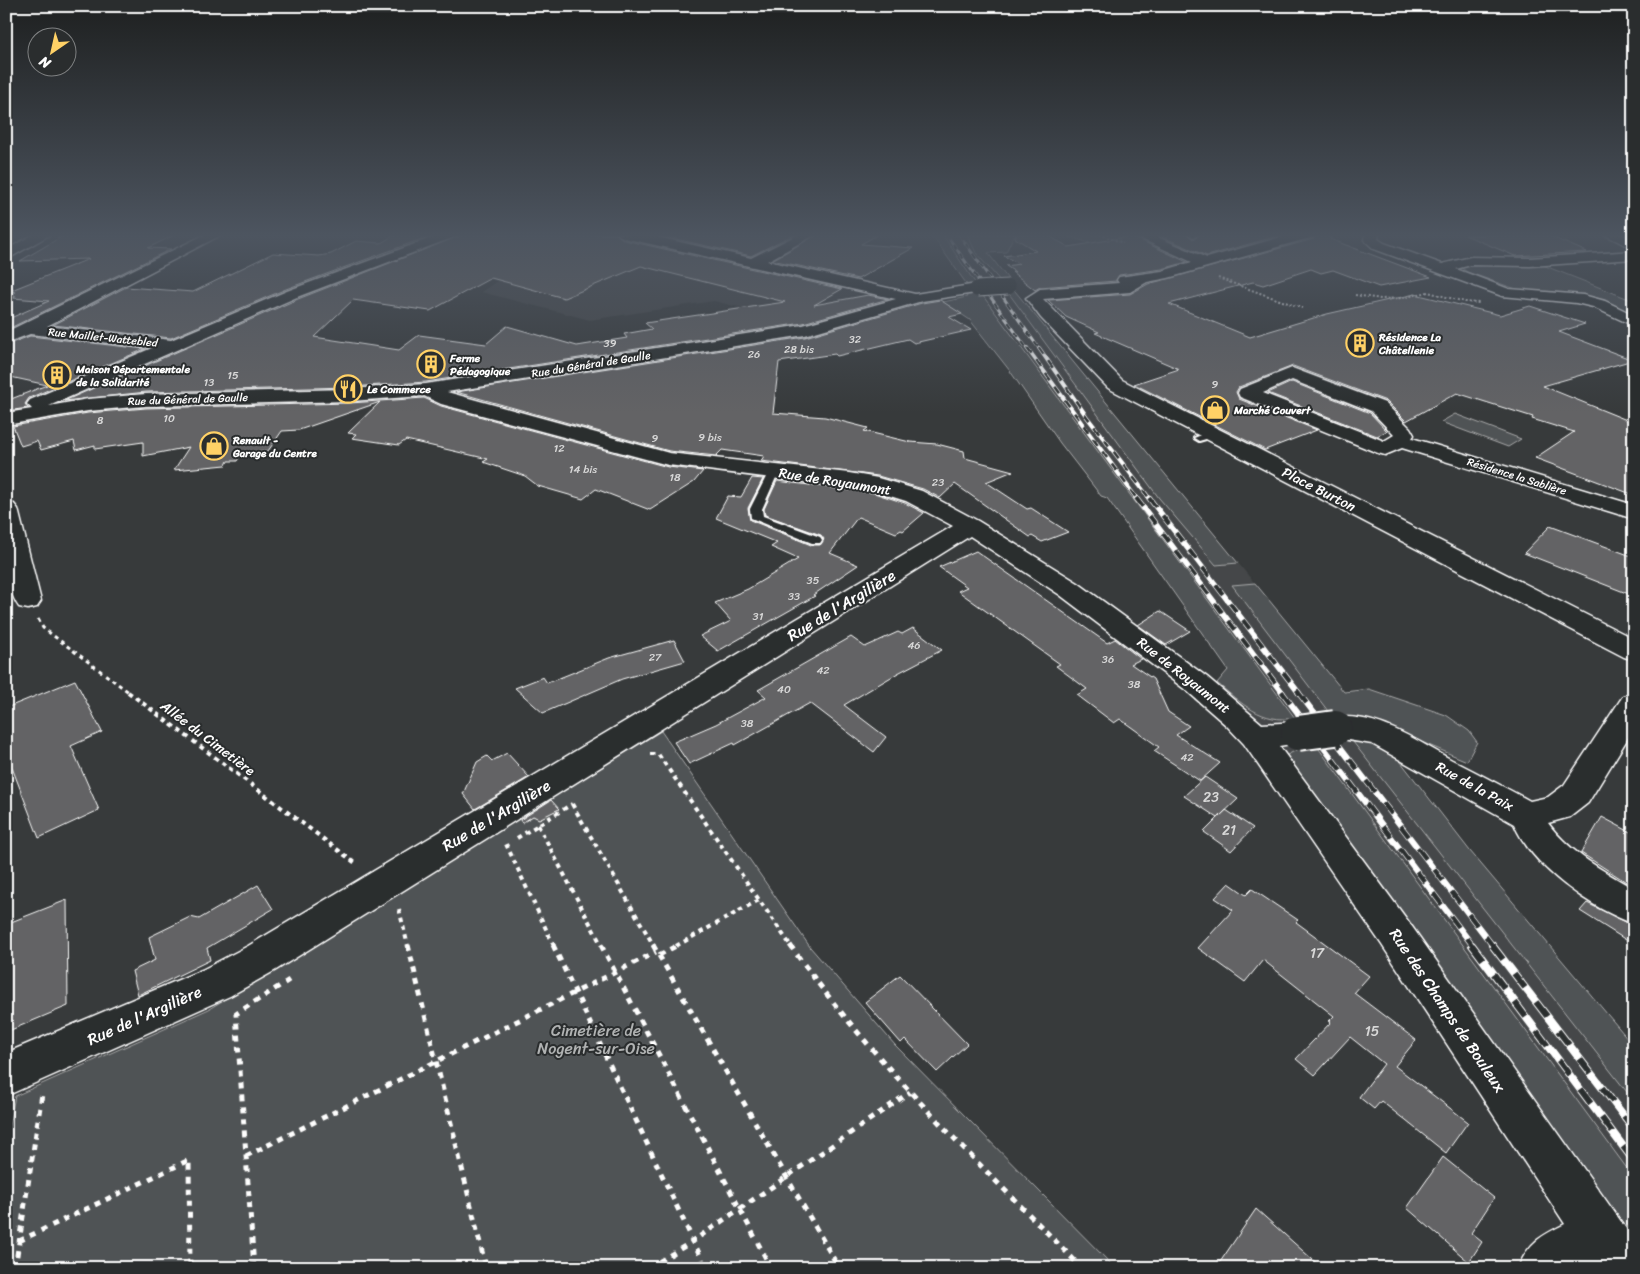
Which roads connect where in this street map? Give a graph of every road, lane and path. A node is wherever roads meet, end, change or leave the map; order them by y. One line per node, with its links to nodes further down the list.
1 (99, 293): 16 (street)
2 (295, 293): 18 (street)
3 (890, 293): 12 (street)
4 (938, 293): 12 (street, Rue du Général de Gaulle, bridge)
5 (1048, 293): 10 (street, Rue du Général de Gaulle)
6 (1261, 293): 14 (path)
7 (1422, 293): 11 (path)
8 (1433, 293): 13 (path)
9 (1512, 293): 15 (street)
10 (1040, 294): 30 (street, Place Burton)
11 (1355, 295)
12 (915, 299): 20 (street, Rue du Général de Gaulle)
13 (1480, 302)
14 (1302, 308)
15 (1634, 321)
16 (28, 329): 17 (street, Rue Maillet-Wattebled); 18 (street, Rue Maillet-Wattebled)
17 (6, 338)
18 (172, 345): 19 (street)
19 (79, 385): 21 (street); 22 (street)
20 (426, 390): 21 (street, Rue du Général de Gaulle); 24 (street, Rue de Royaumont)
21 (102, 404): 22 (street, Rue du Général de Gaulle)
22 (6, 418)
23 (1400, 441): 23 (street, Résidence la Sablière); 26 (street, Résidence la Sablière)
24 (774, 471): 27 (street, Rue de Royaumont); 28 (lane)
25 (6, 509): 29 (street)
26 (1634, 512)
27 (970, 526): 32 (street, Rue de Royaumont); 40 (street, Rue de l'Argilière)
28 (816, 540)
29 (28, 601): 40 (path, Allée du Cimetière)
30 (1634, 651)
31 (1634, 703): 36 (street, Rue de la Paix)
32 (1255, 736): 36 (street, Rue de la Paix, bridge); 58 (street, Rue des Champs de Bouleux)
33 (643, 758): 41 (path)
34 (578, 797): 35 (path)
35 (572, 804): 37 (path); 45 (path)
36 (1527, 814): 43 (street)
37 (538, 825): 38 (path); 46 (path)
38 (506, 844): 39 (path); 48 (path)
39 (498, 849)
40 (393, 899): 42 (path); 44 (path); 49 (street, Rue de l'Argilière); 50 (path)
41 (759, 900): 45 (path); 52 (path)
42 (407, 905)
43 (1634, 908)
44 (391, 915)
45 (658, 953): 46 (path); 54 (path)
46 (616, 973): 48 (path); 55 (path)
47 (293, 978): 53 (path)
48 (576, 992): 50 (path); 57 (path)
49 (46, 1059): 51 (street, Rue de l'Argilière); 56 (path)
50 (436, 1062): 53 (path); 62 (path)
51 (6, 1076)
52 (910, 1092): 54 (path); 67 (path)
53 (246, 1156): 61 (path)
54 (786, 1176): 55 (path); 66 (path)
55 (740, 1208): 57 (path); 65 (path)
56 (19, 1241): 59 (path); 60 (path)
57 (693, 1241): 63 (path); 64 (path)
58 (1611, 1250): 68 (street, Rue des Champs de Bouleux)
59 (15, 1268)
60 (190, 1268)
61 (254, 1268)
62 (486, 1268)
63 (649, 1268)
64 (706, 1268)
65 (771, 1268)
66 (839, 1268)
67 (1082, 1268)
68 (1543, 1268)

